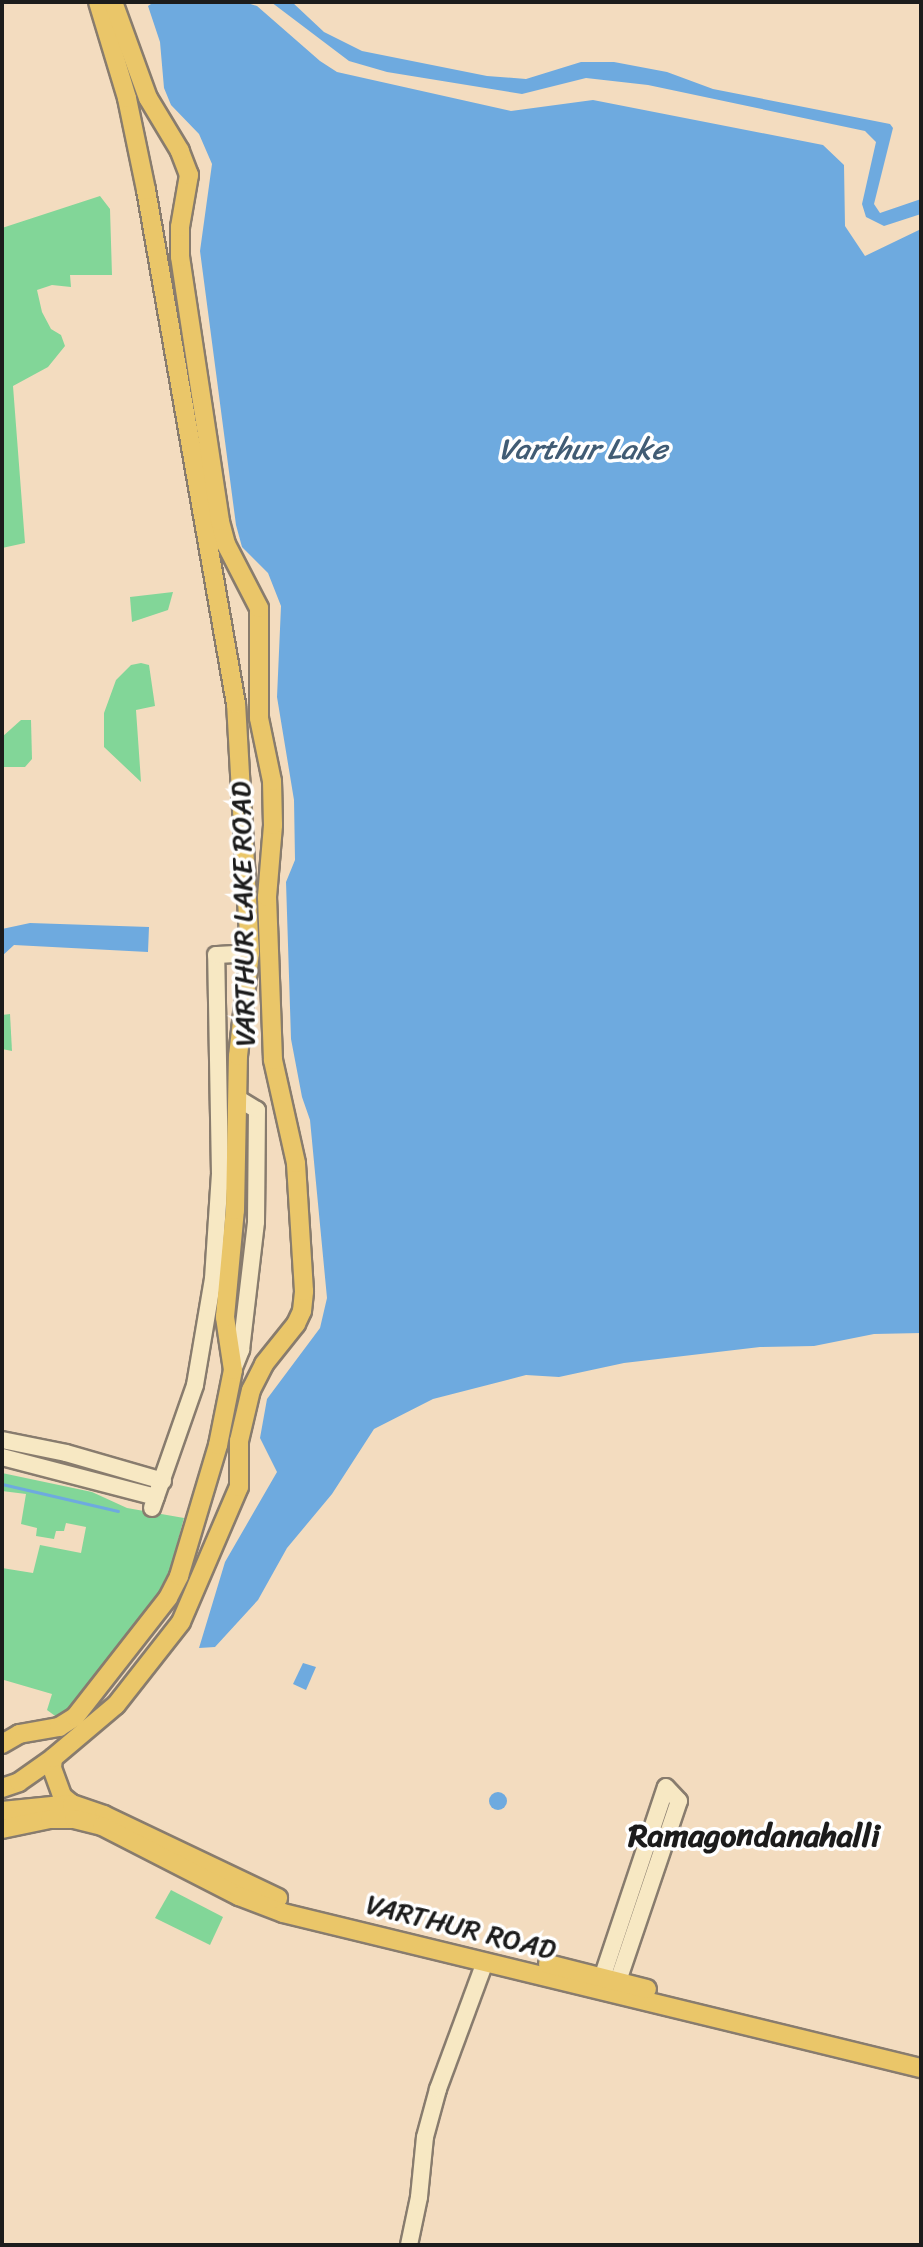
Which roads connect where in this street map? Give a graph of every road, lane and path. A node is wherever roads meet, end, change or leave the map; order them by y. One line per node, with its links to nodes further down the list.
1 (98, 2): 3 (main road, VARTHUR LAKE ROAD)
2 (113, 2): 9 (main road, VARTHUR LAKE ROAD)
3 (250, 953): 4 (main road, VARTHUR LAKE ROAD); 5 (street)
4 (237, 1098): 5 (main road, VARTHUR LAKE ROAD); 6 (street, VARTHUR LAKE ROAD)
5 (217, 1317): 6 (main road, VARTHUR LAKE ROAD); 8 (street)
6 (233, 1370): 9 (main road, VARTHUR LAKE ROAD)
7 (3, 1448): 8 (street); 8 (street)
8 (163, 1481)
9 (81, 1723): 10 (main road, VARTHUR LAKE ROAD); 11 (main road, VARTHUR LAKE ROAD)
10 (2, 1744)
11 (53, 1758): 12 (main road, VARTHUR LAKE ROAD); 13 (main road)
12 (2, 1788)
13 (72, 1804): 14 (main road, VARTHUR ROAD); 17 (main road, VARTHUR ROAD)
14 (2, 1811)
15 (2, 1829): 16 (main road, VARTHUR ROAD)
16 (485, 1962): 18 (main road, VARTHUR ROAD); 21 (street)
17 (610, 1979): 17 (street); 18 (main road, VARTHUR ROAD)
18 (764, 2022): 19 (main road, VARTHUR ROAD); 20 (main road, VARTHUR ROAD)
19 (921, 2056)
20 (921, 2068)
21 (409, 2245)

